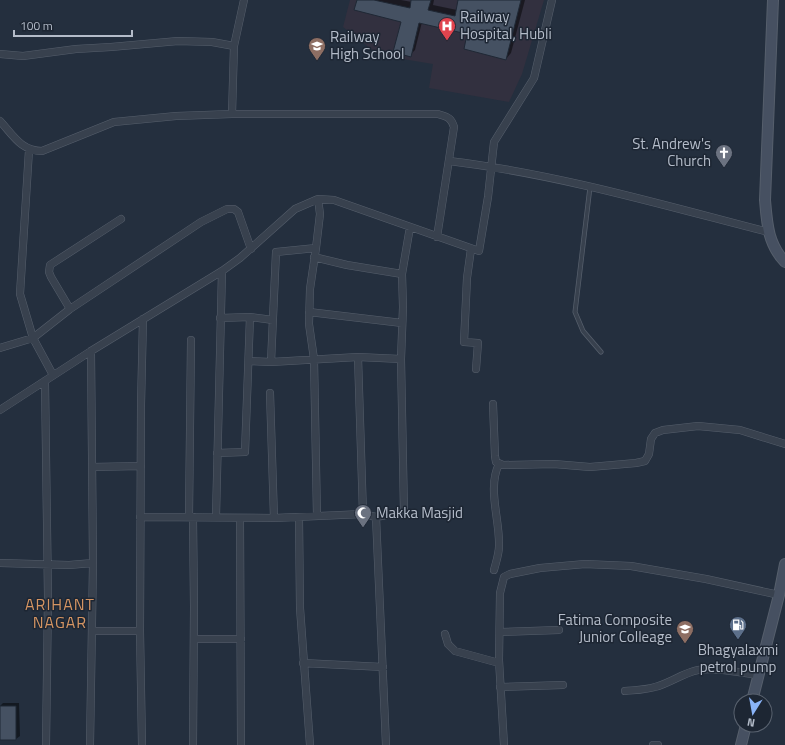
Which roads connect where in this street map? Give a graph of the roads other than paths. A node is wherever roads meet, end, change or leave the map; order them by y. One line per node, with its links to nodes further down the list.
1 (244, 0): 4 (street)
2 (552, 0): 10 (street)
3 (773, 0): 15 (street)
4 (234, 46): 5 (street); 6 (street)
5 (0, 54)
6 (232, 114): 8 (street); 9 (street)
7 (0, 121): 8 (street)
8 (29, 150): 31 (street)
9 (449, 161): 10 (street); 16 (street)
10 (491, 167): 11 (street); 19 (street)
11 (590, 187): 15 (street); 35 (lane)
12 (318, 199): 14 (street); 17 (street); 18 (street)
13 (121, 219): 24 (street)
14 (410, 227): 16 (street); 23 (street)
15 (768, 232): 21 (street)
16 (437, 237): 19 (street)
17 (316, 248): 20 (street); 29 (street)
18 (251, 249): 22 (street); 24 (street)
19 (471, 249): 41 (street)
20 (314, 257): 23 (street); 25 (street)
21 (785, 262)
22 (222, 271): 26 (street); 28 (street)
23 (402, 274): 30 (street)
24 (70, 309): 31 (street)
25 (309, 312): 30 (street); 37 (street)
26 (220, 318): 27 (street); 48 (street)
27 (250, 318): 29 (street); 39 (street)
28 (143, 319): 34 (street); 50 (street)
29 (273, 320): 40 (street)
30 (402, 323): 38 (street)
31 (33, 338): 33 (street); 42 (street)
32 (191, 340): 55 (street)
33 (0, 348)
34 (91, 351): 42 (street); 51 (street)
35 (601, 352)
36 (358, 357): 37 (street); 38 (street); 52 (street)
37 (314, 359): 40 (street); 53 (street)
38 (401, 359): 58 (street)
39 (249, 361): 40 (street); 48 (street)
40 (271, 362)
41 (476, 369)
42 (53, 376): 43 (street)
43 (45, 381): 46 (street); 62 (street)
44 (270, 393): 60 (street)
45 (493, 404): 49 (street)
46 (0, 410)
47 (785, 444): 49 (street)
48 (217, 453): 56 (street)
49 (499, 464): 65 (street)
50 (140, 466): 51 (street); 54 (street)
51 (92, 467): 63 (street)
52 (363, 514): 53 (street); 58 (street)
53 (317, 516): 57 (street)
54 (140, 517): 55 (street); 69 (street)
55 (191, 517): 56 (street); 72 (street)
56 (216, 517): 59 (street)
57 (299, 517): 60 (street); 74 (street)
58 (376, 517): 76 (street)
59 (240, 518): 60 (street); 73 (street)
60 (274, 518)
61 (0, 563): 62 (street)
62 (48, 564): 63 (street); 84 (street)
63 (93, 564): 68 (street)
64 (785, 564): 66 (street)
65 (494, 570)
66 (780, 595): 70 (street); 77 (street)
67 (560, 630): 70 (street)
68 (92, 631): 69 (street); 85 (street)
69 (140, 631): 86 (street)
70 (500, 632): 75 (street)
71 (445, 634): 75 (street)
72 (194, 639): 73 (street); 87 (street)
73 (241, 639): 88 (street)
74 (303, 663): 76 (street); 89 (street)
75 (499, 663): 79 (street)
76 (383, 667): 90 (street)
77 (759, 675): 80 (street); 81 (street)
78 (563, 685): 79 (street)
79 (500, 687): 91 (street)
80 (625, 691)
81 (754, 693)
82 (744, 733): 93 (street)
83 (653, 744): 92 (street)
84 (46, 745)
85 (90, 745)
86 (142, 745)
87 (193, 745)
88 (241, 745)
89 (310, 745)
90 (386, 745)
91 (504, 745)
92 (658, 745)
93 (741, 745)

